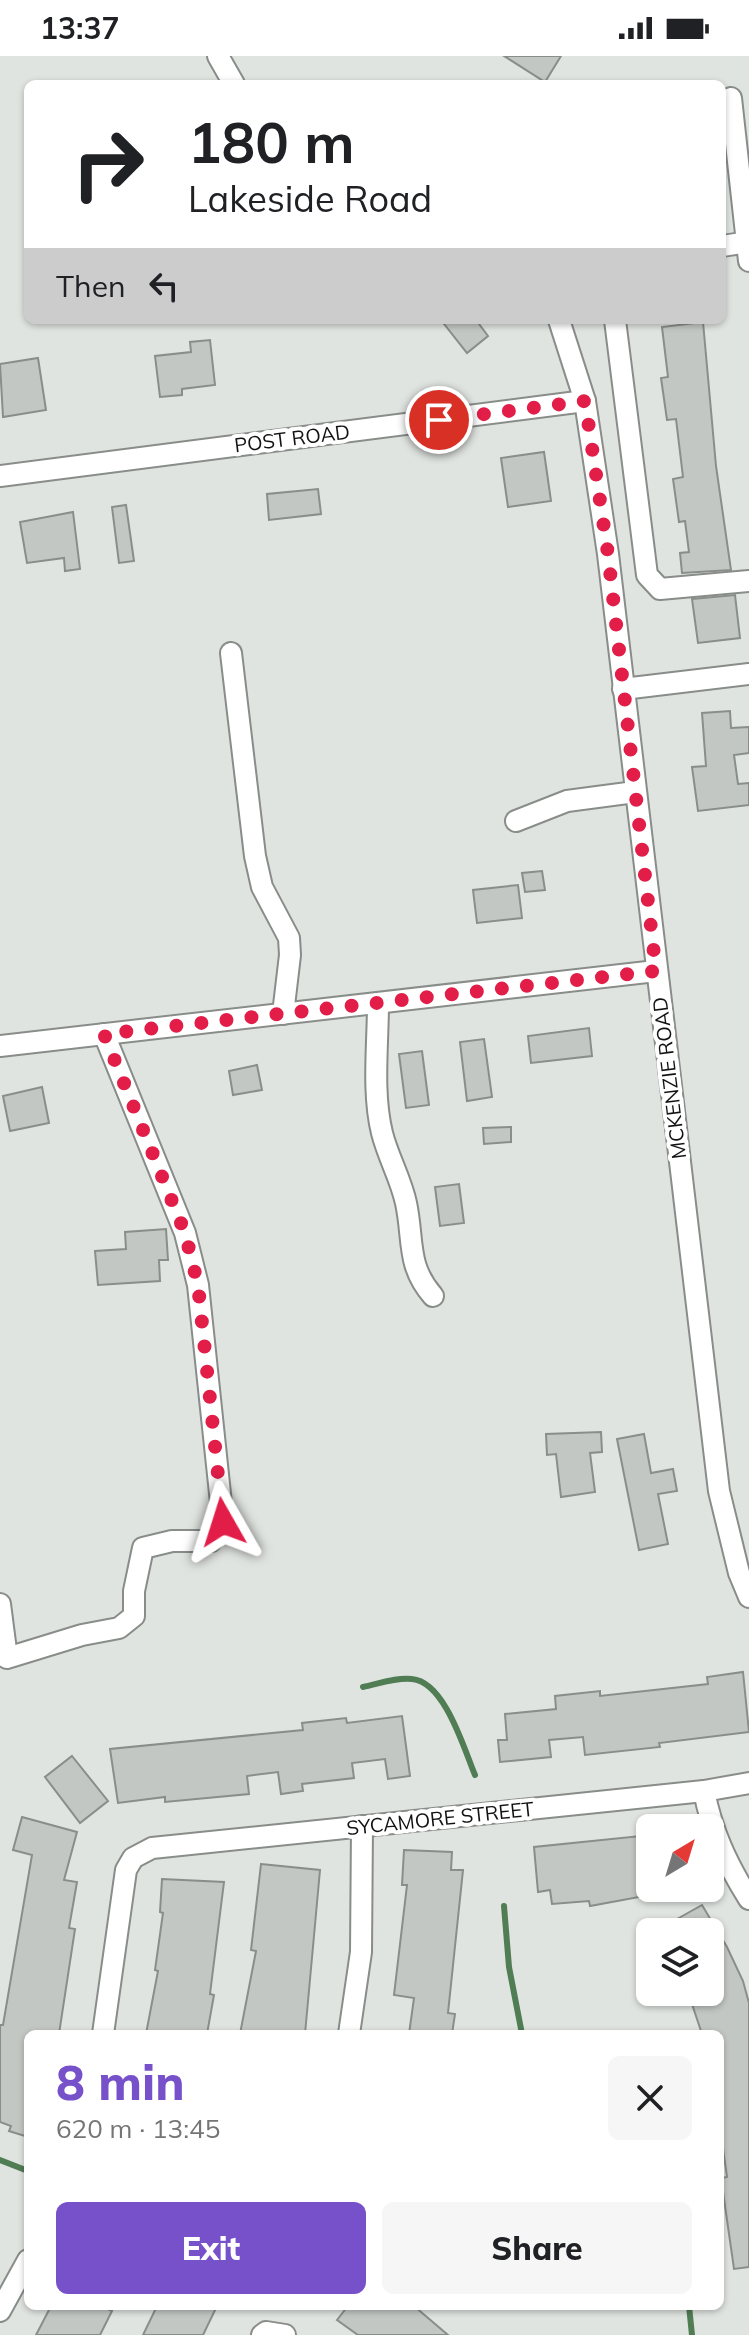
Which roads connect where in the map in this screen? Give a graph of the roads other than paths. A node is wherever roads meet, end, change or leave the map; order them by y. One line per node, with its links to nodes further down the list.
1 (218, 56): 2 (street)
2 (232, 80)
3 (734, 98): 5 (street)
4 (726, 246): 5 (street)
5 (748, 248)
6 (560, 324): 8 (street, MCKENZIE ROAD)
7 (616, 324): 10 (street)
8 (585, 401): 9 (street, POST ROAD); 13 (street, MCKENZIE ROAD)
9 (0, 476)
10 (749, 581)
11 (231, 653): 18 (street)
12 (749, 674): 13 (street)
13 (623, 689): 14 (street, MCKENZIE ROAD)
14 (635, 792): 15 (street); 16 (street, MCKENZIE ROAD)
15 (516, 821)
16 (656, 971): 17 (street); 22 (street, MCKENZIE ROAD)
17 (378, 1003): 18 (street); 21 (street)
18 (283, 1014): 19 (street)
19 (104, 1034): 20 (street); 23 (street)
20 (0, 1046)
21 (433, 1296)
22 (749, 1597)
23 (0, 1604)
24 (749, 1783): 25 (street, SYCAMORE STREET)
25 (704, 1791): 26 (street, SYCAMORE STREET); 27 (street)
26 (362, 1826): 28 (street, SYCAMORE STREET); 29 (street)
27 (749, 1899)
28 (104, 2030)
29 (350, 2030)
30 (24, 2267): 31 (street)
31 (0, 2311)

